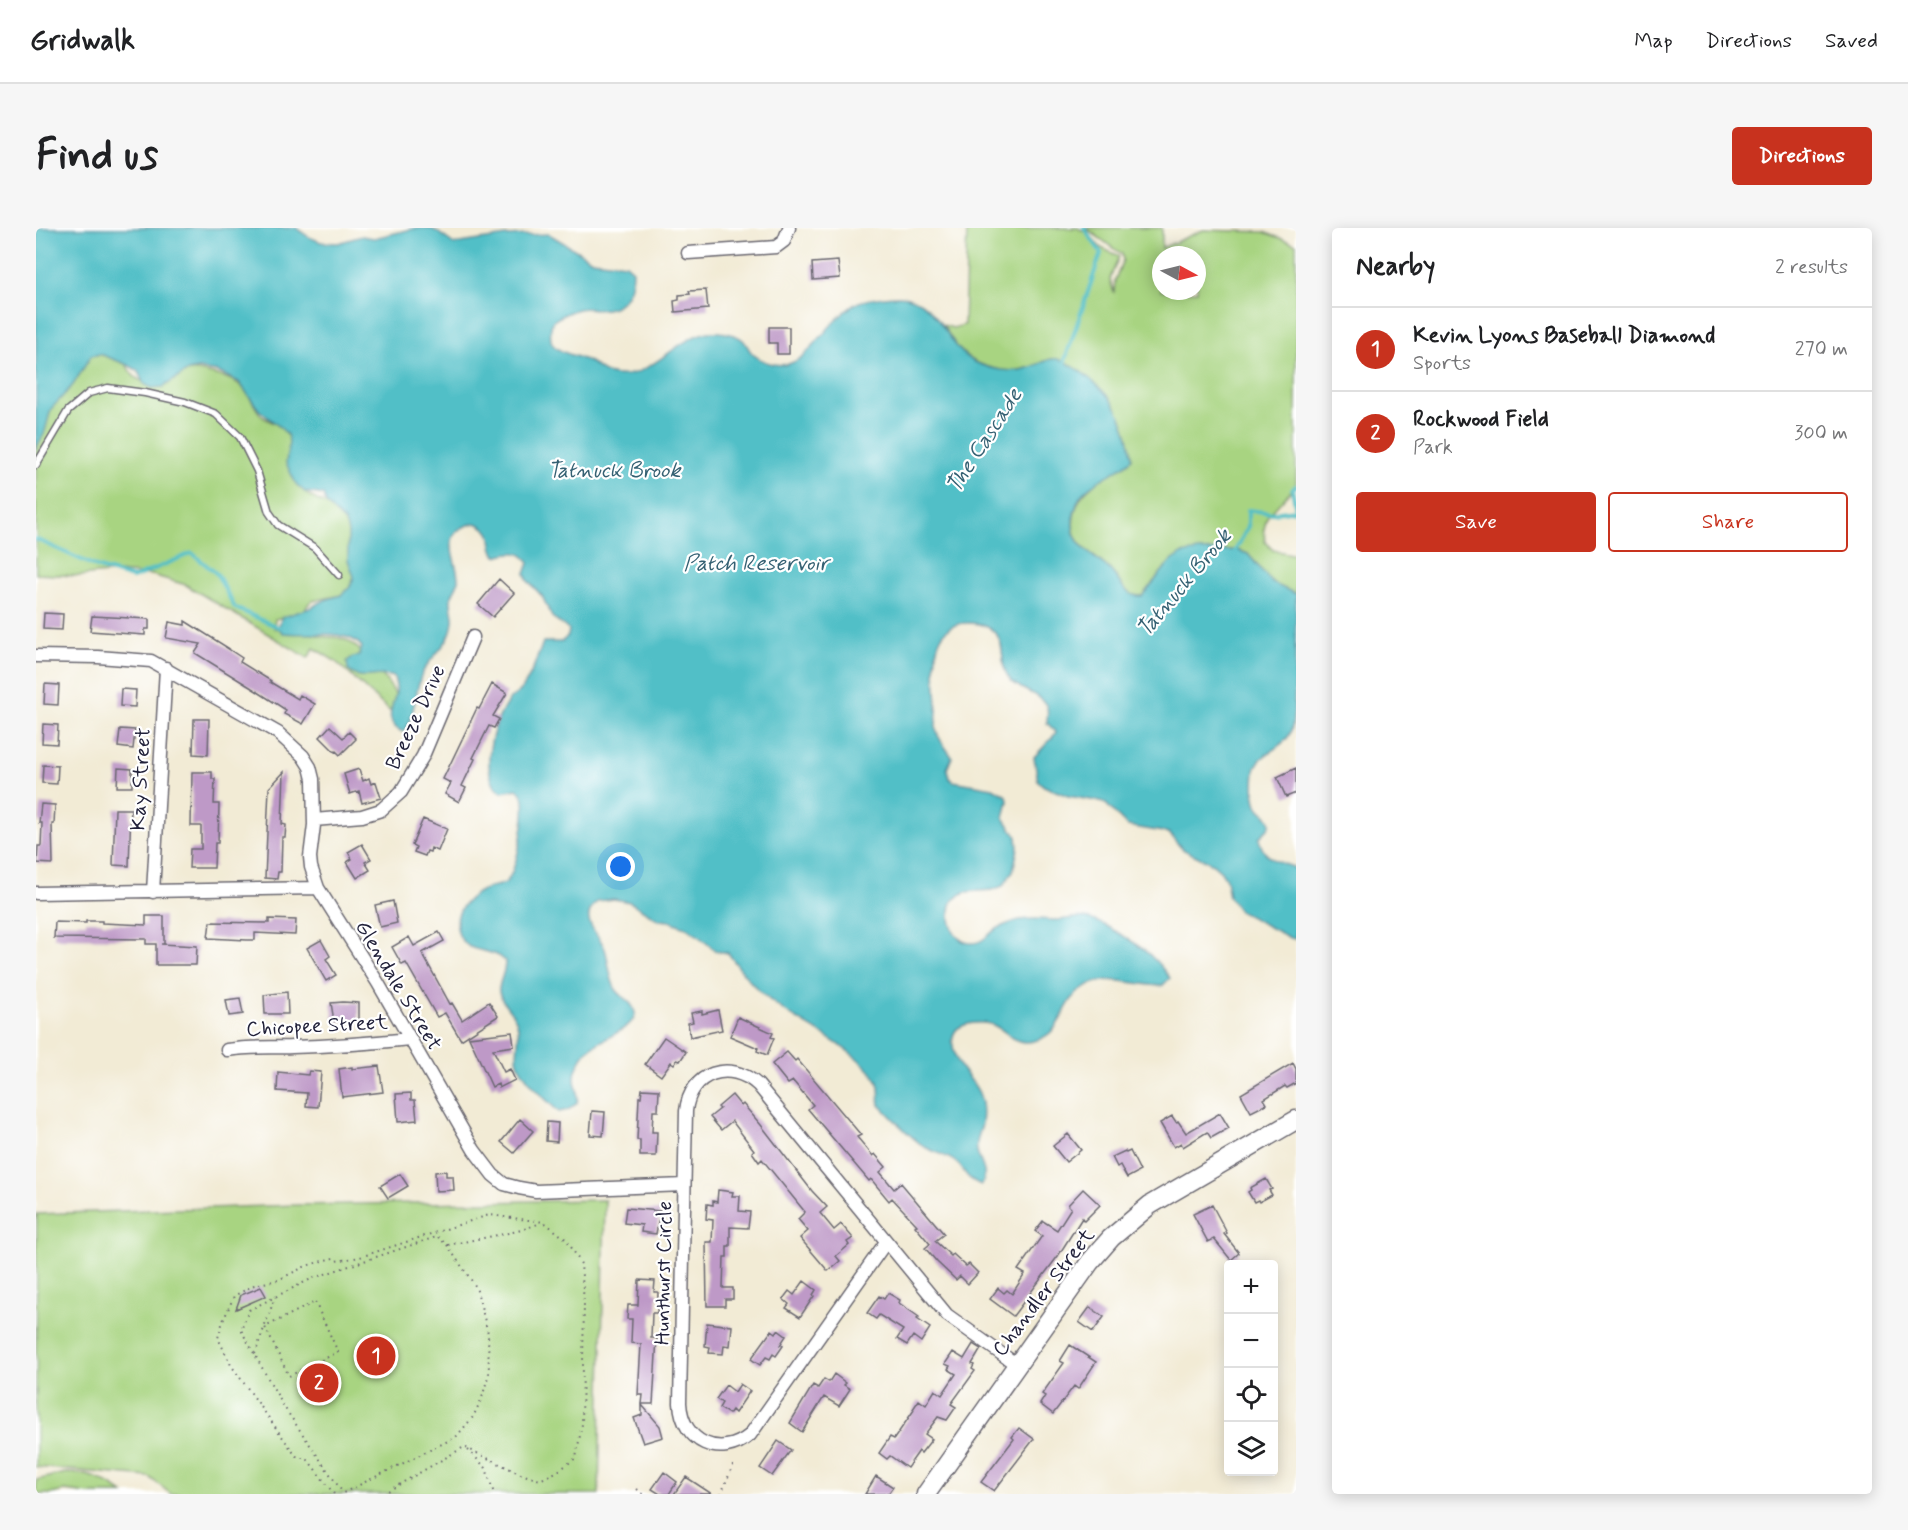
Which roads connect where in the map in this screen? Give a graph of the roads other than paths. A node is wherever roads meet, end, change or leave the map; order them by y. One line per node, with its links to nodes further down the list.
1 (789, 228): 2 (street)
2 (688, 253)
3 (36, 465): 4 (lane)
4 (339, 575)
5 (473, 637): 8 (street, Breeze Drive)
6 (36, 656): 7 (street, Glendale Street)
7 (166, 668): 8 (street, Glendale Street); 10 (street, Kay Street)
8 (314, 820): 9 (street, Glendale Street)
9 (318, 888): 10 (street); 12 (street, Glendale Street)
10 (153, 892): 11 (street)
11 (36, 893)
12 (410, 1039): 13 (street, Chicopee Street); 15 (street, Glendale Street)
13 (227, 1050)
14 (1296, 1120): 17 (main road, Chandler Street)
15 (684, 1185): 16 (street, Hunthurst Circle); 16 (street, Hunthurst Circle)
16 (886, 1242): 17 (street, Hunthurst Circle)
17 (1017, 1365): 18 (main road, Chandler Street)
18 (926, 1494)

